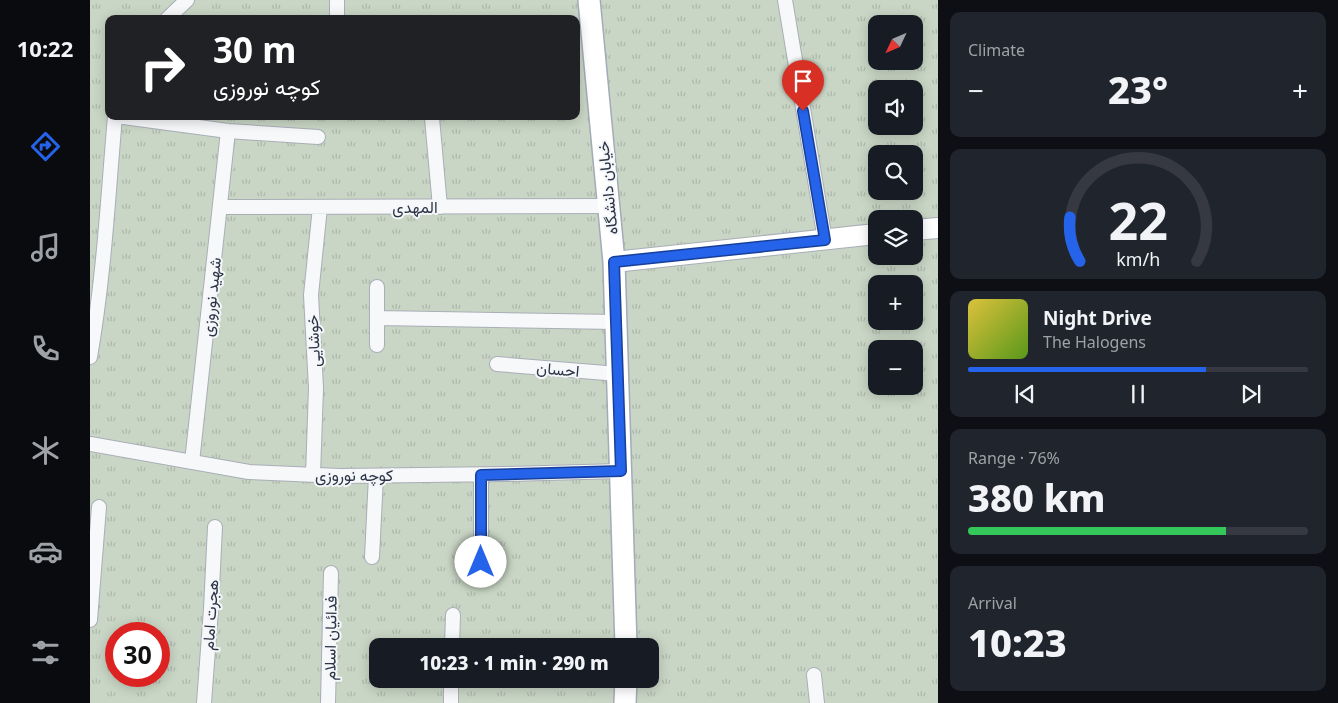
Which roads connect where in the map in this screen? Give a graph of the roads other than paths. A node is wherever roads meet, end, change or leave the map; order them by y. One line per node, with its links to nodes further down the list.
1 (187, 0): 5 (street)
2 (337, 0): 6 (street)
3 (588, 0): 13 (main road, خیابان دانشگاه)
4 (785, 0): 19 (street)
5 (171, 15)
6 (338, 15)
7 (116, 120): 25 (street)
8 (146, 120): 10 (street)
9 (432, 120): 15 (street)
10 (228, 131): 11 (street); 14 (street, شهید نوروزی)
11 (318, 137)
12 (320, 206): 14 (street, المهدی); 15 (street, المهدی); 31 (street, خوشایی)
13 (609, 206): 15 (street, المهدی); 20 (main road, خیابان دانشگاه)
14 (221, 207): 29 (street, شهید نوروزی)
15 (440, 207)
16 (938, 228): 17 (street)
17 (923, 229)
18 (868, 235): 19 (street)
19 (825, 240): 20 (street)
20 (614, 262): 23 (main road, خیابان دانشگاه)
21 (376, 287): 22 (street)
22 (378, 318): 23 (street); 24 (street)
23 (616, 322): 27 (main road, خیابان دانشگاه)
24 (378, 345)
25 (90, 357)
26 (497, 364): 27 (street, احسان)
27 (618, 374): 30 (main road, خیابان دانشگاه)
28 (90, 444): 29 (street, کوچه نوروزی)
29 (192, 462): 31 (street, کوچه نوروزی)
30 (621, 471): 32 (street, کوچه نوروزی); 42 (main road, خیابان دانشگاه)
31 (313, 475): 33 (street, کوچه نوروزی)
32 (481, 475): 33 (street, کوچه نوروزی); 38 (street)
33 (376, 476): 36 (street)
34 (99, 507): 40 (street)
35 (215, 527): 46 (street, هجرت امام)
36 (372, 557)
37 (331, 573): 47 (street, فدائیان اسلام)
38 (482, 579)
39 (453, 615): 41 (street)
40 (90, 620)
41 (452, 638)
42 (626, 638)
43 (814, 675): 50 (street)
44 (452, 688): 48 (street)
45 (626, 688): 49 (main road)
46 (204, 703)
47 (328, 703)
48 (451, 703)
49 (625, 703)
50 (817, 703)

